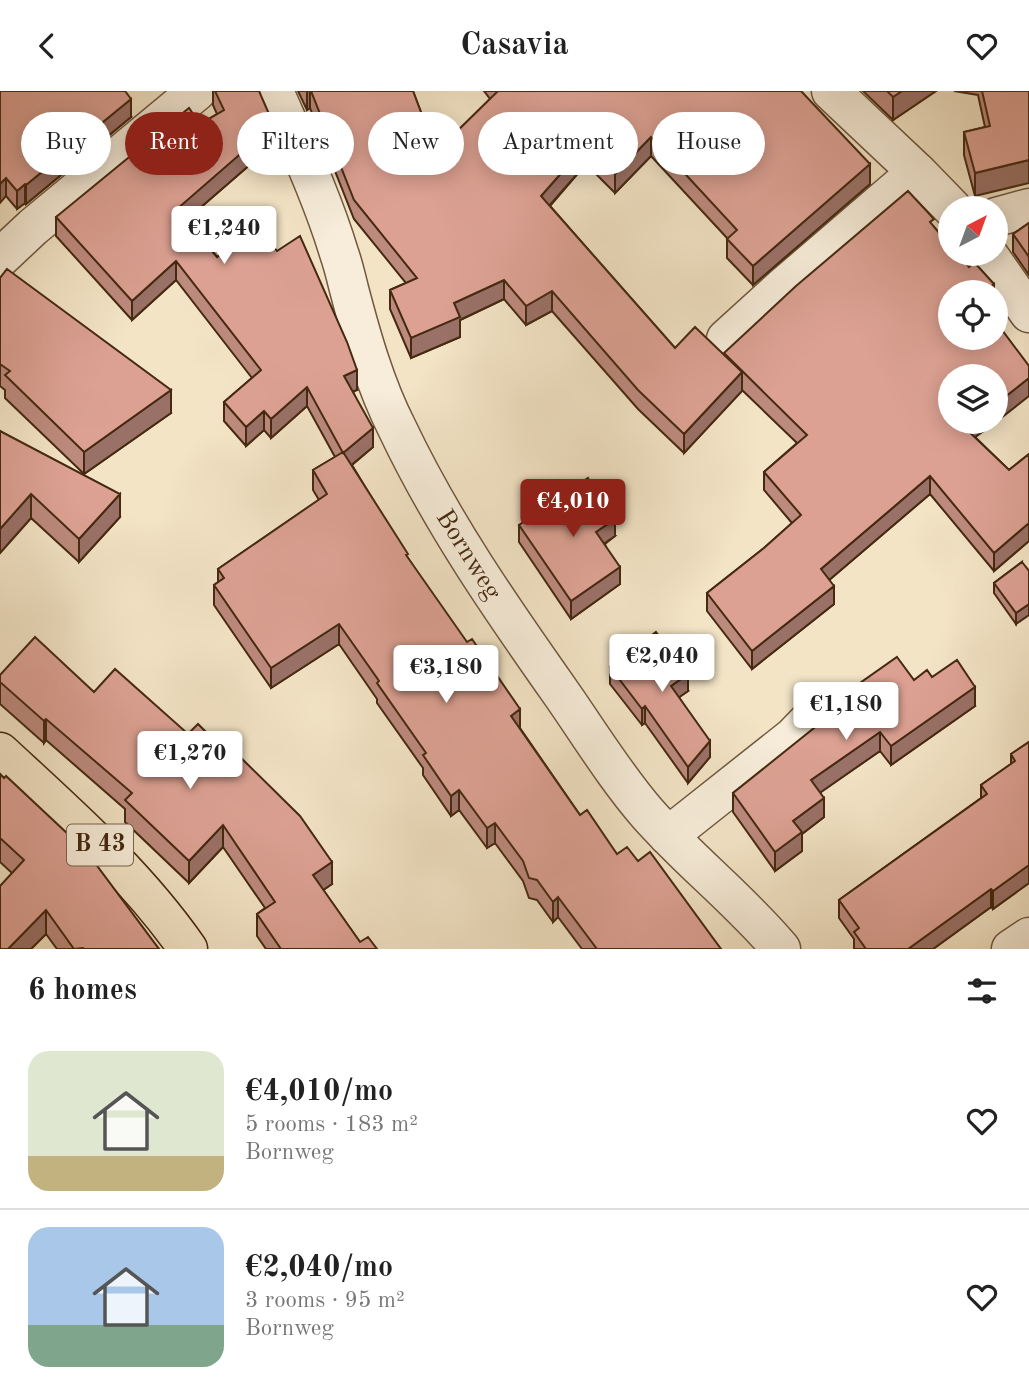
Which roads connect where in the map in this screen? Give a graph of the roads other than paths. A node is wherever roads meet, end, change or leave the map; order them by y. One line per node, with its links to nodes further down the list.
1 (197, 91): 8 (street)
2 (274, 91): 14 (street, Bornweg)
3 (831, 91): 4 (street)
4 (917, 172): 5 (street); 11 (street)
5 (940, 196)
6 (1029, 208): 7 (street)
7 (1008, 213)
8 (0, 258)
9 (996, 266): 10 (street)
10 (1029, 313)
11 (726, 339)
12 (825, 704): 14 (street)
13 (0, 753): 16 (main road, B 43)
14 (668, 836): 17 (street, Bornweg)
15 (1029, 937): 18 (street)
16 (188, 949)
17 (780, 949)
18 (1012, 949)

